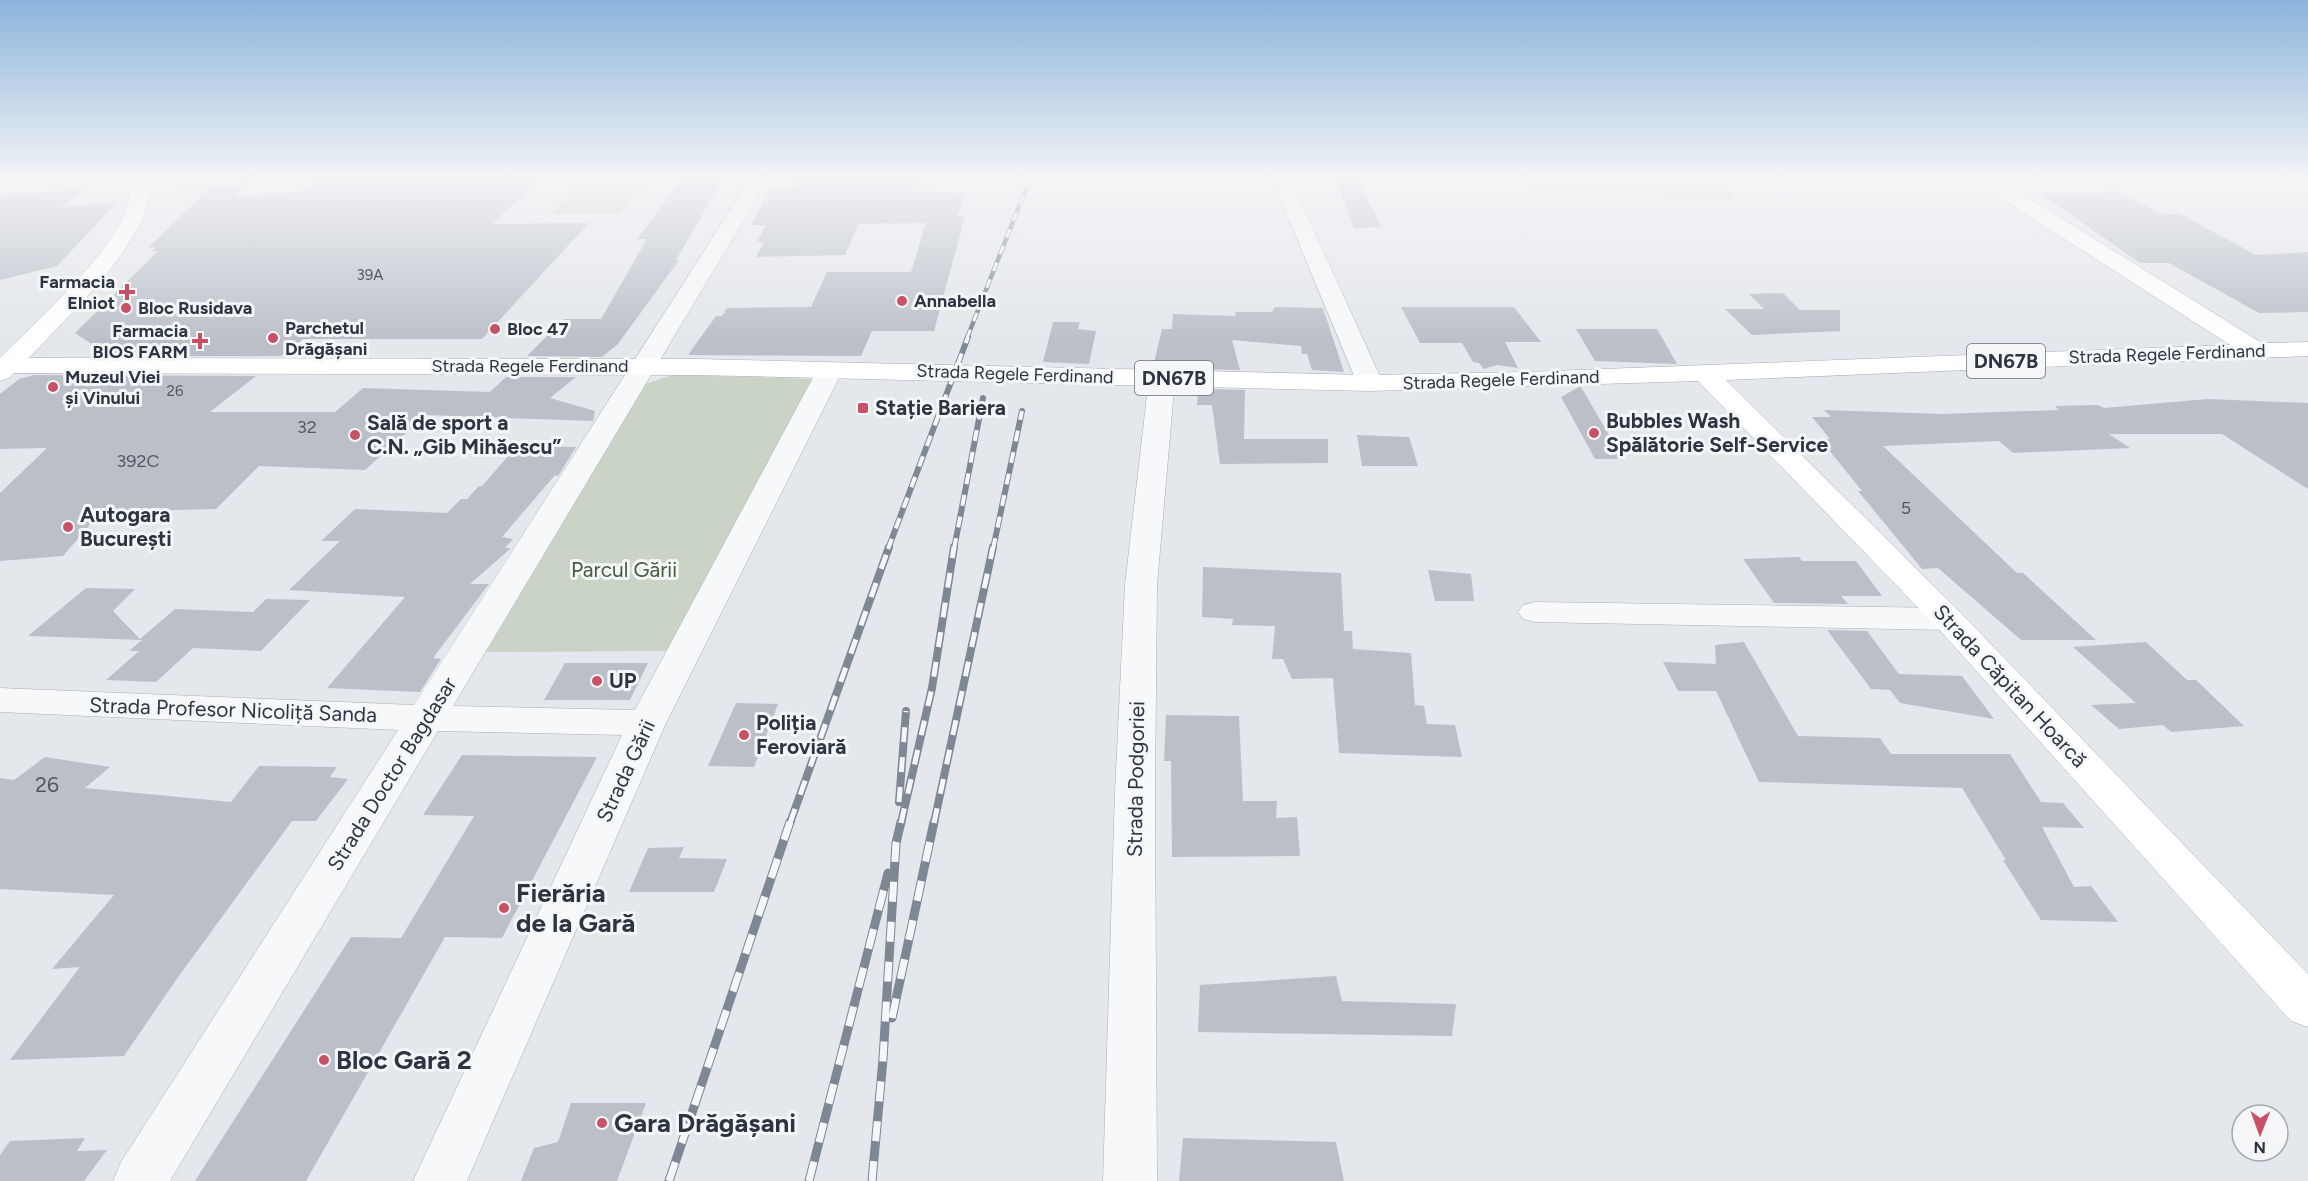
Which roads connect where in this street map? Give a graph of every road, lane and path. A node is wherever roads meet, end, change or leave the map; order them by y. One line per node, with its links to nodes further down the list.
1 (124, 231): 8 (main road)
2 (729, 231): 7 (street, Strada Doctor Bagdasar)
3 (1304, 231): 12 (street)
4 (2067, 231): 6 (main road)
5 (2308, 349): 6 (main road, Strada Regele Ferdinand / DN67B)
6 (2257, 351): 10 (main road, Strada Regele Ferdinand / DN67B)
7 (643, 367): 8 (main road, Strada Regele Ferdinand / DN67B); 9 (main road, Strada Regele Ferdinand / DN67B); 16 (street, Strada Doctor Bagdasar)
8 (3, 368)
9 (830, 370): 11 (main road, Strada Regele Ferdinand / DN67B); 17 (street, Strada Gării)
10 (1704, 373): 12 (main road, Strada Regele Ferdinand / DN67B); 14 (main road, Strada Căpitan Hoarcă)
11 (1162, 378): 12 (main road, Strada Regele Ferdinand / DN67B); 21 (street, Strada Podgoriei)
12 (1370, 383)
13 (1535, 612): 14 (street)
14 (1948, 619): 18 (main road, Strada Căpitan Hoarcă)
15 (0, 700): 16 (street, Strada Profesor Nicoliță Sanda)
16 (427, 718): 17 (street, Strada Profesor Nicoliță Sanda); 19 (street, Strada Doctor Bagdasar)
17 (647, 723): 20 (street, Strada Gării)
18 (2308, 1006)
19 (140, 1181)
20 (440, 1181)
21 (1130, 1181)

